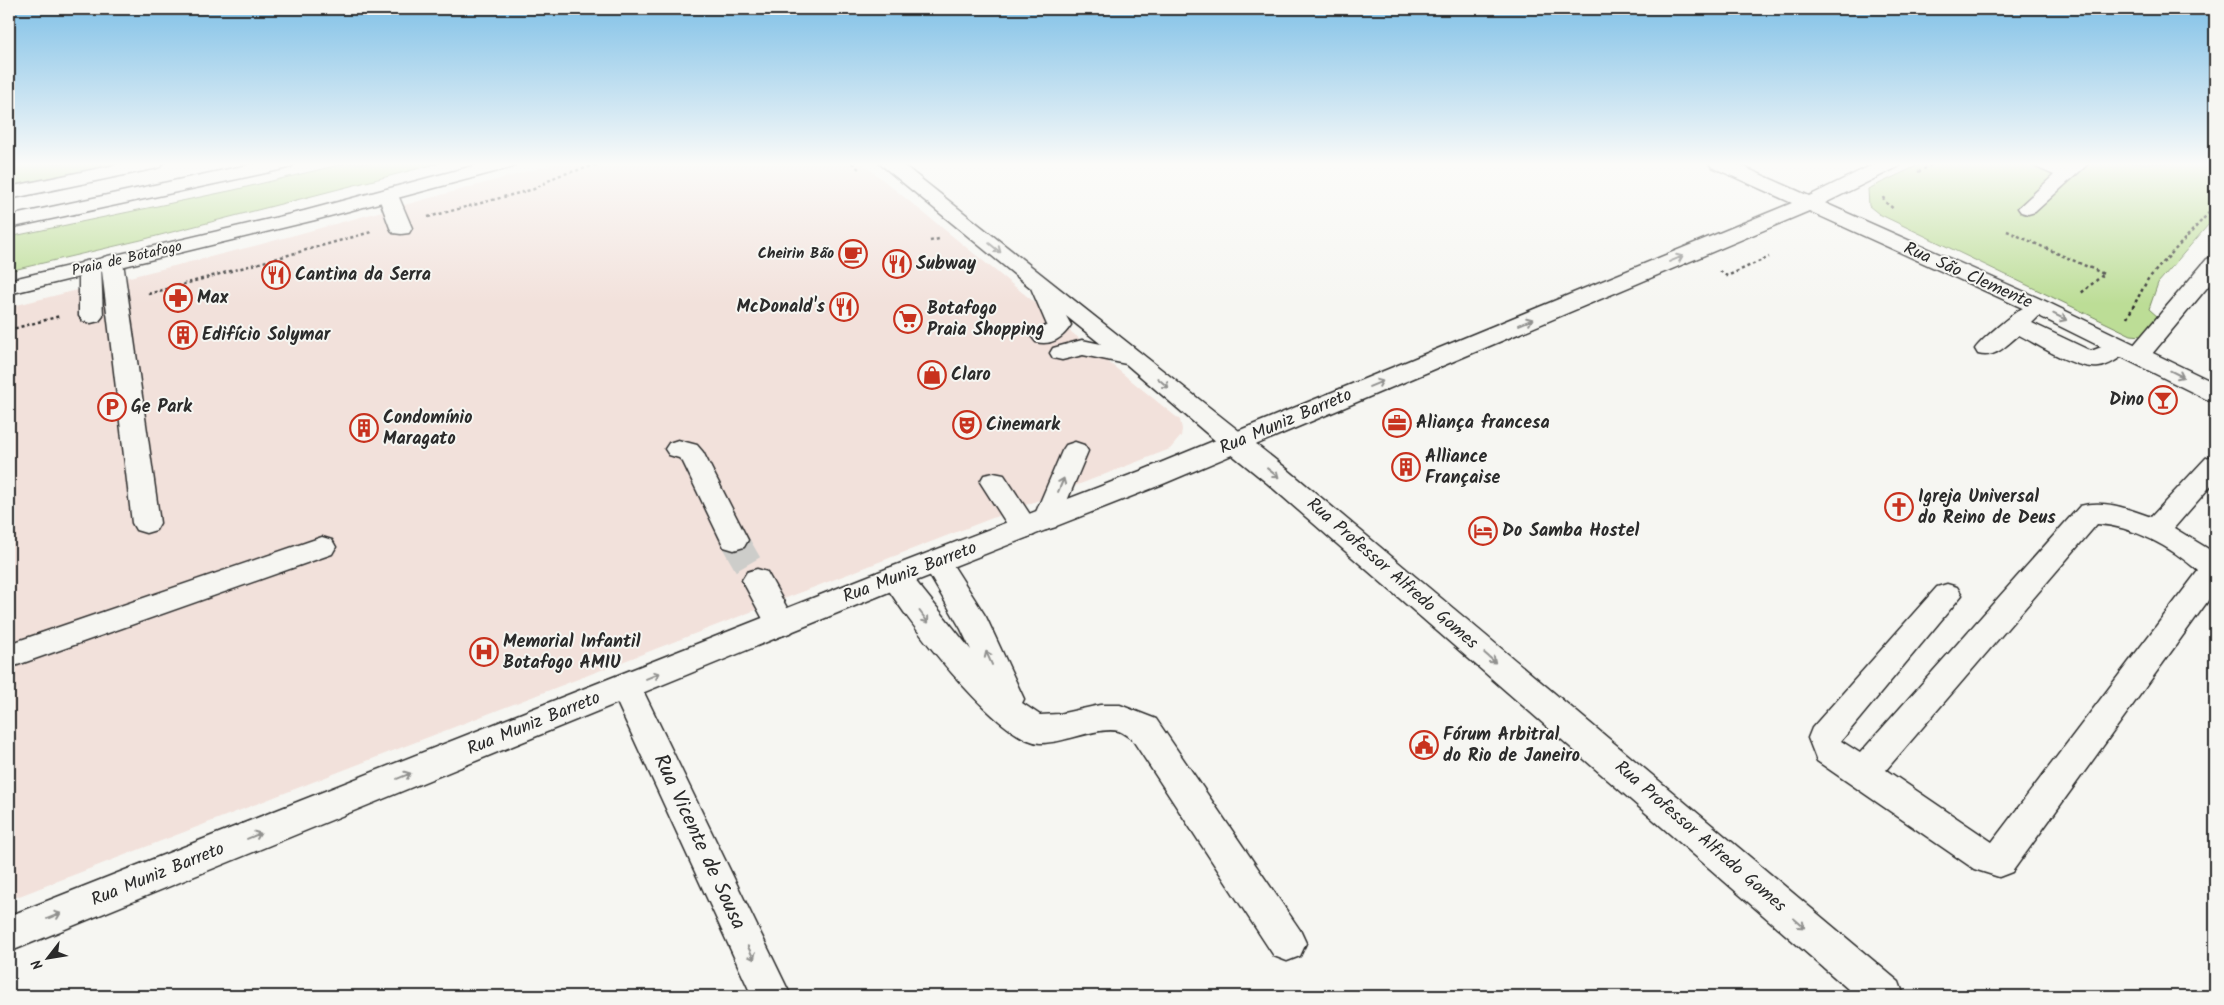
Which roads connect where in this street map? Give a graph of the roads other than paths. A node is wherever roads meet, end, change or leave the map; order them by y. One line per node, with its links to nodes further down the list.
1 (65, 210): 7 (main road)
2 (327, 210): 10 (main road, Praia de Botafogo)
3 (394, 210): 8 (main road)
4 (948, 210): 11 (main road, Rua Professor Alfredo Gomes, one-way to 11)
5 (1794, 210): 22 (main road, Rua Muniz Barreto, one-way to 5)
6 (1821, 210): 13 (main road, Rua São Clemente)
7 (9, 222)
8 (400, 226)
9 (2215, 264): 18 (main road)
10 (101, 265): 12 (main road, Praia de Botafogo); 14 (main road); 27 (main road)
11 (1040, 283): 16 (main road); 20 (main road, Rua Professor Alfredo Gomes)
12 (9, 287)
13 (2037, 306): 15 (main road); 18 (main road, Rua São Clemente, one-way to 18)
14 (90, 312)
15 (2016, 324): 17 (main road); 18 (main road)
16 (1044, 337)
17 (1988, 350)
18 (2129, 351): 21 (main road, Rua São Clemente, one-way to 21)
19 (1062, 353): 20 (main road)
20 (1136, 360): 22 (main road, Rua Professor Alfredo Gomes, one-way to 22)
21 (2215, 393)
22 (1234, 443): 28 (main road, Rua Muniz Barreto); 45 (main road, Rua Professor Alfredo Gomes, one-way to 45)
23 (678, 449): 30 (main road)
24 (1076, 451): 28 (main road, one-way to 24)
25 (2215, 464): 29 (main road)
26 (994, 482): 28 (main road)
27 (146, 523)
28 (1035, 524): 32 (main road, Rua Muniz Barreto)
29 (2155, 531): 33 (main road); 41 (main road)
30 (734, 540)
31 (322, 547): 38 (main road)
32 (936, 562): 34 (main road, Rua Muniz Barreto); 40 (main road, one-way to 32)
33 (2215, 570): 41 (main road)
34 (896, 577): 37 (main road, Rua Muniz Barreto); 40 (main road, one-way to 40)
35 (757, 580): 37 (main road)
36 (1947, 594): 41 (main road)
37 (781, 624): 39 (main road, Rua Muniz Barreto, one-way to 37)
38 (9, 656)
39 (626, 687): 42 (main road, Rua Muniz Barreto, one-way to 39); 44 (main road, Rua Vicente de Sousa, one-way to 44)
40 (1017, 718): 43 (main road)
41 (1863, 773)
42 (9, 934)
43 (1287, 943)
44 (772, 996)
45 (1885, 996)

